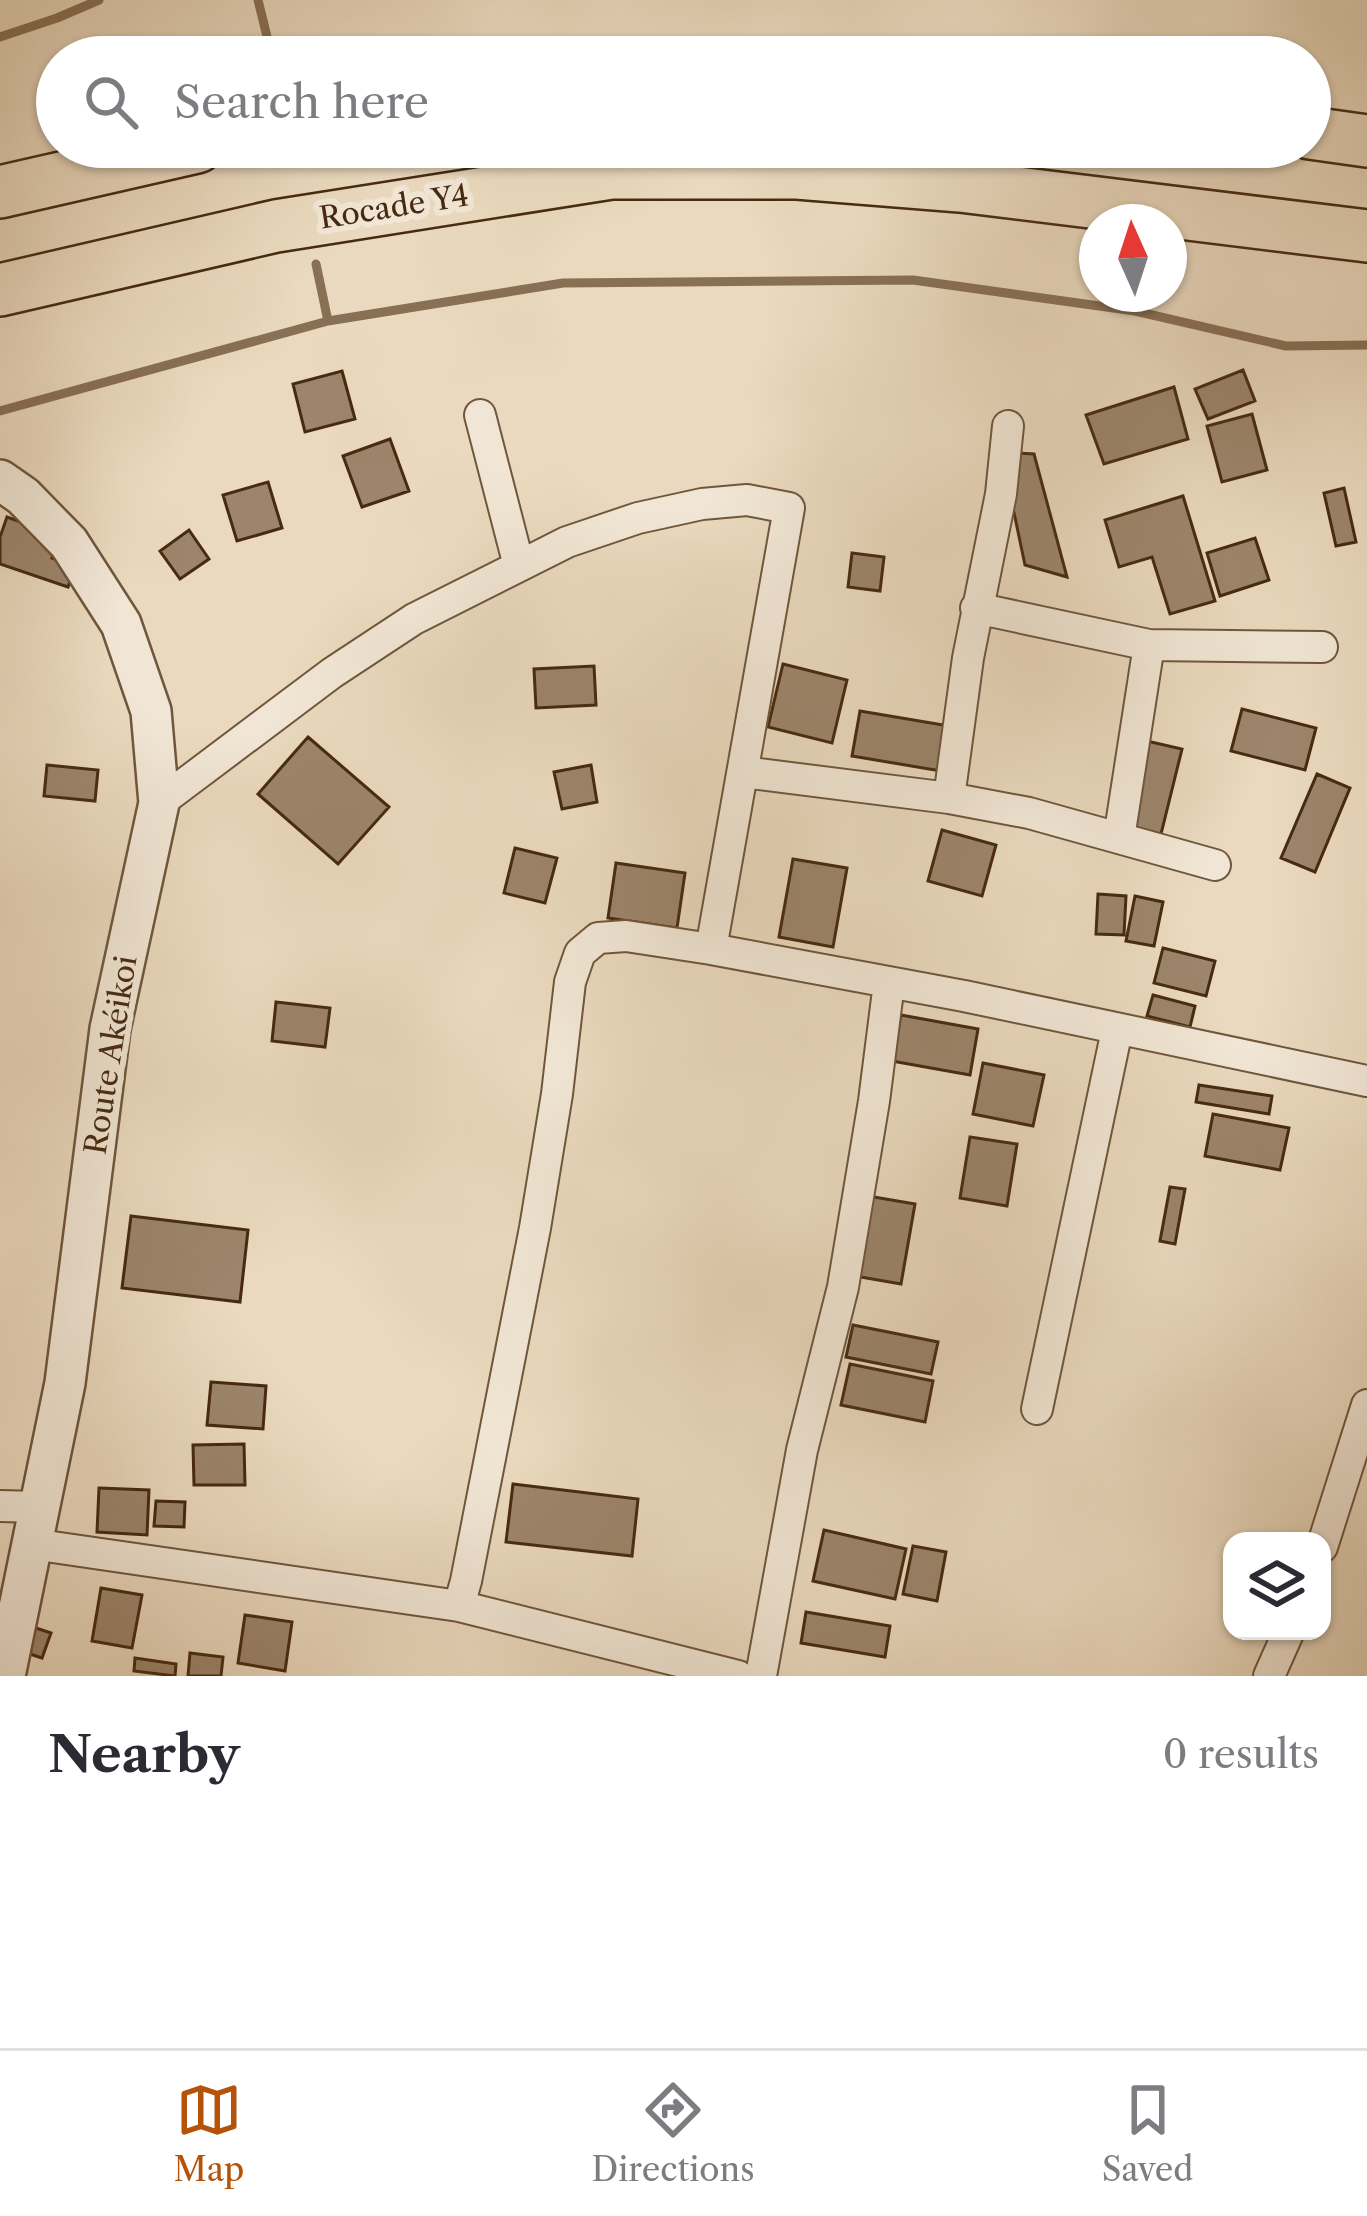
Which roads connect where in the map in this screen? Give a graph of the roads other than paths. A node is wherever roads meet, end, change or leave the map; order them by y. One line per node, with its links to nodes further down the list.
1 (1331, 137): 2 (highway)
2 (1367, 141)
3 (103, 168): 4 (highway)
4 (0, 191)
5 (1367, 236): 6 (highway, Rocade Y4)
6 (0, 290)
7 (480, 416): 10 (street)
8 (1008, 426): 11 (street)
9 (0, 480): 16 (street, Route Akéikoi)
10 (519, 566): 14 (street); 16 (street)
11 (976, 608): 12 (street); 15 (street)
12 (1149, 645): 13 (street); 17 (street)
13 (1322, 647)
14 (743, 772): 15 (street); 19 (street)
15 (950, 797): 17 (street)
16 (159, 803): 25 (street, Route Akéikoi)
17 (1119, 838): 18 (street)
18 (1215, 865)
19 (710, 950): 20 (street); 27 (street)
20 (889, 983): 21 (street); 31 (street)
21 (1117, 1030): 22 (street); 24 (street)
22 (1367, 1081)
23 (1367, 1405): 26 (street)
24 (1037, 1409)
25 (24, 1519): 27 (street); 29 (street, Route Akéikoi)
26 (1326, 1532)
27 (459, 1606): 30 (street)
28 (1284, 1640): 32 (street)
29 (5, 1676)
30 (738, 1676)
31 (761, 1676)
32 (1269, 1676)

